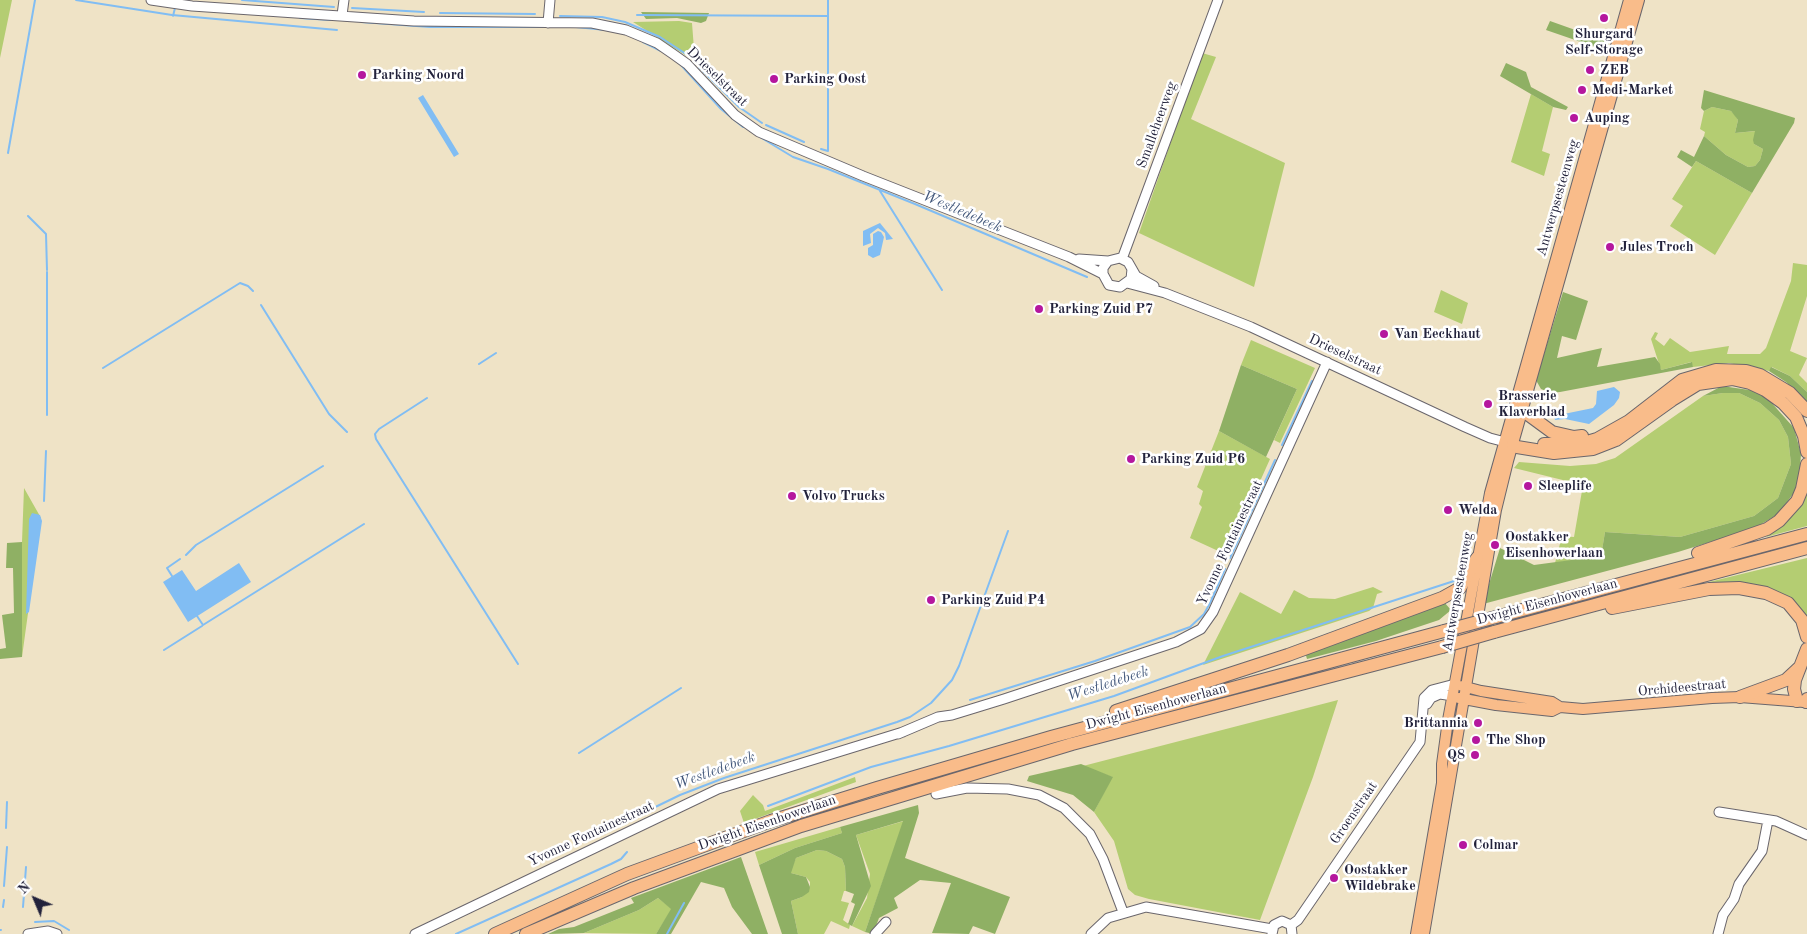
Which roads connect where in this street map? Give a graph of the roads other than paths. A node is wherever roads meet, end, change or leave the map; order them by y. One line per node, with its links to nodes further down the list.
1 (151, 0): 8 (street, Drieselstraat)
2 (186, 0): 8 (street, Drieselstraat)
3 (344, 0): 9 (street)
4 (550, 0): 10 (street)
5 (1218, 0): 13 (street, Smalleheerweg)
6 (1629, 0): 11 (main road, Antwerpsesteenweg)
7 (1639, 0): 11 (main road, Antwerpsesteenweg)
8 (204, 5): 9 (street, Drieselstraat)
9 (342, 15): 10 (street, Drieselstraat)
10 (548, 23): 12 (street, Drieselstraat)
11 (1595, 138): 18 (main road, Antwerpsesteenweg)
12 (1069, 257): 14 (street, Drieselstraat); 16 (street, Drieselstraat)
13 (1122, 259): 14 (street, Drieselstraat); 15 (street, Drieselstraat)
14 (1108, 261): 16 (street)
15 (1132, 269): 17 (street); 19 (street, Drieselstraat)
16 (1102, 274): 17 (street, Drieselstraat)
17 (1127, 283): 19 (street, Drieselstraat)
18 (1553, 285): 21 (main road, Antwerpsesteenweg); 24 (main road, Antwerpsesteenweg)
19 (1165, 292): 20 (street, Drieselstraat)
20 (1327, 362): 24 (street, Drieselstraat); 54 (street, Yvonne Fontainestraat)
21 (1522, 410): 23 (highway); 24 (main road, Antwerpsesteenweg)
22 (1807, 410): 23 (highway)
23 (1612, 432): 24 (highway)
24 (1508, 443): 25 (highway); 29 (main road, Antwerpsesteenweg); 36 (main road, Antwerpsesteenweg)
25 (1807, 452)
26 (1807, 464): 30 (highway)
27 (1807, 534): 30 (highway, Dwight Eisenhowerlaan)
28 (1807, 548): 31 (highway, Dwight Eisenhowerlaan)
29 (1477, 558): 35 (main road, Antwerpsesteenweg); 43 (highway)
30 (1665, 570): 43 (highway, Dwight Eisenhowerlaan, bridge)
31 (1572, 610): 32 (highway); 56 (highway, Dwight Eisenhowerlaan, bridge)
32 (1807, 638)
33 (1807, 649): 34 (highway)
34 (1800, 667): 38 (highway); 40 (highway)
35 (1455, 684): 36 (main road, Orchideestraat); 37 (main road, Antwerpsesteenweg); 42 (street, Groenstraat)
36 (1466, 687): 39 (main road, Antwerpsesteenweg); 41 (main road, Orchideestraat)
37 (1453, 696): 39 (main road, Orchideestraat); 42 (street); 59 (main road, Antwerpsesteenweg)
38 (1740, 697): 40 (main road, Orchideestraat); 41 (main road, Orchideestraat)
39 (1464, 699): 41 (main road, Orchideestraat); 60 (main road, Antwerpsesteenweg)
40 (1804, 701)
41 (1560, 707)
42 (1422, 710): 50 (street, Groenstraat)
43 (1051, 737): 55 (highway, Dwight Eisenhowerlaan)
44 (936, 794): 48 (street)
45 (1719, 812): 46 (street)
46 (1768, 820): 47 (street); 61 (street)
47 (1807, 835)
48 (1123, 912): 51 (street); 58 (street)
49 (886, 922): 57 (street)
50 (1291, 930): 51 (street)
51 (1272, 931)
52 (28, 934): 53 (street)
53 (57, 934)
54 (415, 934)
55 (495, 934)
56 (526, 934)
57 (876, 934)
58 (1091, 934)
59 (1416, 934)
60 (1424, 934)
61 (1718, 934)

